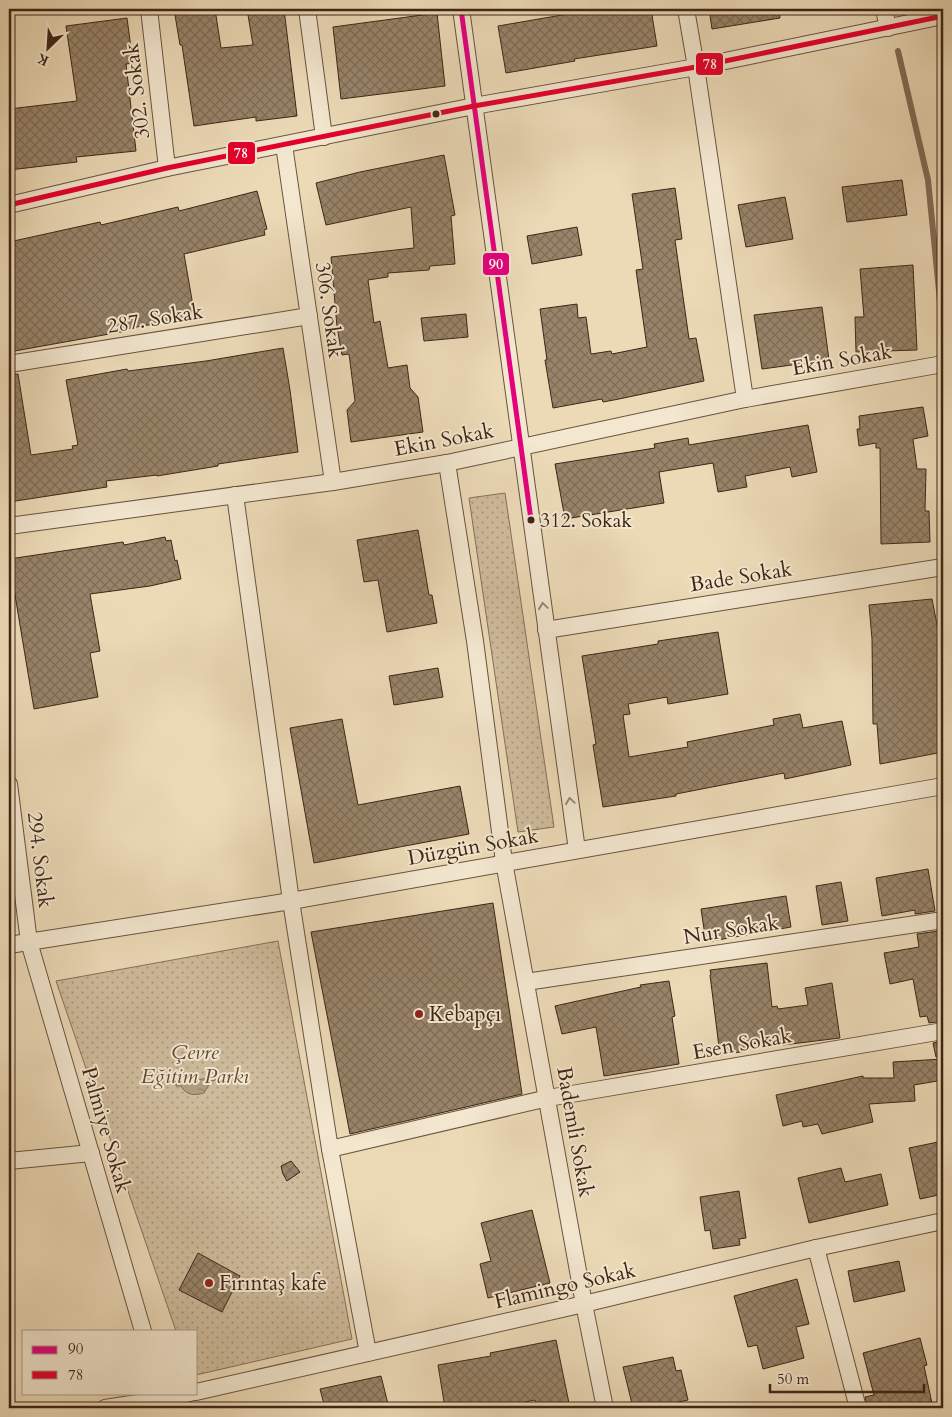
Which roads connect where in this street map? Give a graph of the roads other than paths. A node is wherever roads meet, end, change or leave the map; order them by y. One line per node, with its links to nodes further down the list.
1 (149, 9): 12 (street, 302. Sokak)
2 (307, 9): 10 (street)
3 (461, 9): 9 (street)
4 (686, 9): 8 (street)
5 (884, 9): 7 (street)
6 (943, 16): 7 (street)
7 (888, 28): 8 (street)
8 (696, 67): 9 (street); 17 (street)
9 (474, 106): 10 (street); 18 (street)
10 (324, 137): 11 (street)
11 (284, 145): 12 (street); 14 (street, 306. Sokak)
12 (167, 168): 13 (street)
13 (9, 205)
14 (309, 316): 15 (street, 287. Sokak); 20 (street, 306. Sokak)
15 (9, 364)
16 (943, 364): 17 (street, Ekin Sokak)
17 (744, 399): 18 (street, Ekin Sokak)
18 (521, 447): 19 (street, Ekin Sokak); 24 (street, one-way to 18)
19 (447, 463): 20 (street, Ekin Sokak); 28 (street, Bademli Sokak)
20 (333, 482): 21 (street, Ekin Sokak)
21 (235, 495): 22 (street, Ekin Sokak); 29 (street)
22 (9, 526)
23 (943, 567): 24 (street, Bade Sokak)
24 (546, 630): 27 (street, one-way to 24)
25 (9, 784): 31 (street, 294. Sokak)
26 (943, 786): 27 (street, Düzgün Sokak)
27 (577, 850): 28 (street, Düzgün Sokak)
28 (504, 862): 29 (street, Düzgün Sokak); 33 (street, Bademli Sokak)
29 (291, 902): 31 (street, Düzgün Sokak); 36 (street)
30 (943, 920): 33 (street, Nur Sokak)
31 (29, 942): 32 (street, Düzgün Sokak); 37 (street, Palmiye Sokak)
32 (9, 945)
33 (526, 982): 35 (street, Bademli Sokak)
34 (943, 1031): 35 (street, Esen Sokak)
35 (548, 1098): 36 (street, Esen Sokak); 41 (street, Bademli Sokak)
36 (330, 1149): 43 (street)
37 (91, 1153): 38 (street); 42 (street, Palmiye Sokak)
38 (9, 1161)
39 (943, 1221): 40 (street, Flamingo Sokak)
40 (816, 1248): 41 (street, Flamingo Sokak); 49 (street)
41 (584, 1304): 43 (street, Flamingo Sokak); 48 (street, Bademli Sokak)
42 (144, 1330)
43 (368, 1353): 44 (street, Flamingo Sokak)
44 (198, 1392)
45 (186, 1394): 46 (street)
46 (164, 1400): 47 (street)
47 (106, 1408)
48 (605, 1408)
49 (858, 1408)

